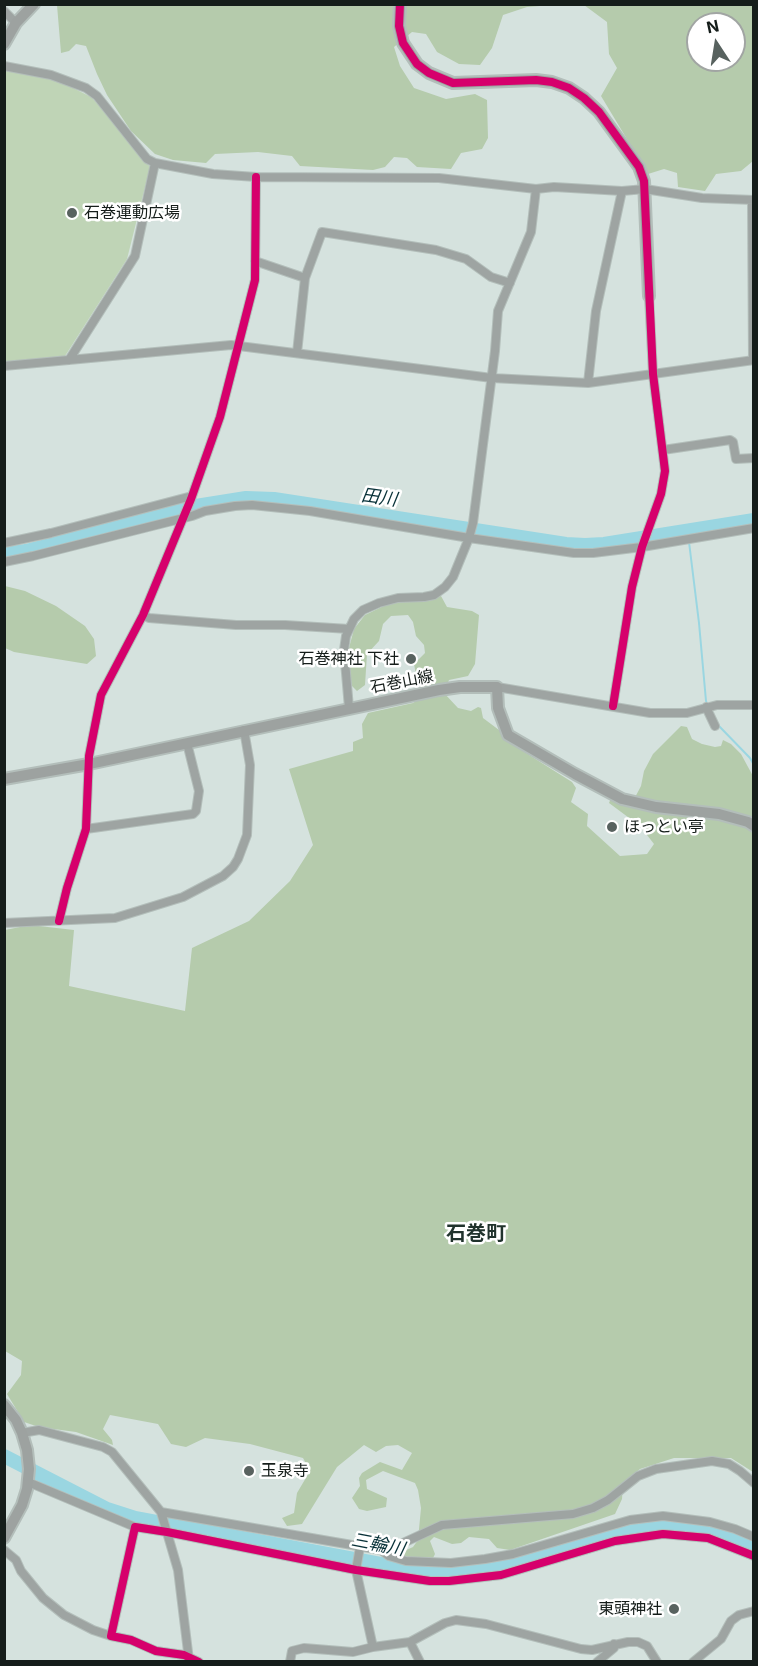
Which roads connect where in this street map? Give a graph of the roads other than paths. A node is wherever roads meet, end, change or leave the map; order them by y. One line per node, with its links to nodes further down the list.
1 (34, 4): 4 (main road)
2 (400, 4): 10 (main road)
3 (4, 10): 4 (street)
4 (16, 23): 5 (main road)
5 (4, 44)
6 (4, 66): 7 (street)
7 (155, 163): 8 (street); 20 (street)
8 (256, 177): 9 (street); 14 (street)
9 (536, 189): 11 (street); 16 (street)
10 (645, 189): 11 (street); 12 (street); 17 (main road)
11 (622, 191): 25 (street)
12 (753, 200): 13 (street)
13 (753, 260): 21 (street)
14 (255, 261): 15 (street); 18 (street)
15 (305, 278): 16 (street); 19 (street)
16 (510, 283): 24 (street)
17 (649, 296): 23 (street)
18 (239, 346): 19 (street); 20 (street); 28 (street)
19 (297, 353): 24 (street)
20 (69, 360): 22 (street)
21 (753, 360): 23 (street)
22 (4, 366)
23 (653, 374): 25 (street); 26 (street)
24 (492, 378): 25 (street); 31 (street)
25 (588, 383)
26 (663, 450): 27 (street); 33 (street)
27 (753, 458)
28 (192, 497): 29 (street); 32 (street)
29 (184, 515): 31 (street); 34 (street); 35 (street)
30 (753, 528): 33 (street)
31 (469, 537): 33 (street); 36 (street)
32 (4, 543)
33 (643, 545): 39 (street)
34 (4, 562)
35 (143, 615): 36 (street); 45 (street)
36 (349, 629): 41 (street)
37 (497, 687): 39 (street); 41 (main road, 石巻山線); 47 (main road)
38 (753, 705): 40 (street)
39 (613, 706): 40 (street)
40 (706, 707): 42 (street)
41 (349, 708): 43 (main road, 石巻山線)
42 (715, 726)
43 (244, 730): 44 (main road, 石巻山線); 49 (street)
44 (188, 743): 45 (main road, 石巻山線); 48 (street)
45 (89, 764): 46 (main road, 石巻山線); 48 (street)
46 (4, 779)
47 (753, 826)
48 (86, 829): 49 (street)
49 (59, 921): 50 (street)
50 (4, 923)
51 (4, 1405): 52 (main road)
52 (22, 1433): 53 (main road); 55 (street)
53 (28, 1480): 56 (street); 59 (main road)
54 (753, 1484): 62 (street)
55 (162, 1514): 57 (street); 61 (street)
56 (135, 1527): 57 (street); 66 (street)
57 (166, 1531): 64 (street); 70 (street)
58 (753, 1537): 62 (street)
59 (4, 1538)
60 (4, 1550): 66 (street)
61 (359, 1550): 62 (street); 64 (street)
62 (381, 1550)
63 (753, 1556): 64 (street)
64 (355, 1567): 69 (street)
65 (753, 1611): 76 (street)
66 (111, 1636): 70 (street)
67 (410, 1642): 68 (street); 69 (street); 73 (street)
68 (614, 1644): 74 (street); 75 (street)
69 (373, 1647): 72 (street)
70 (189, 1659): 71 (street)
71 (199, 1662)
72 (290, 1662)
73 (420, 1662)
74 (597, 1662)
75 (657, 1662)
76 (693, 1662)

